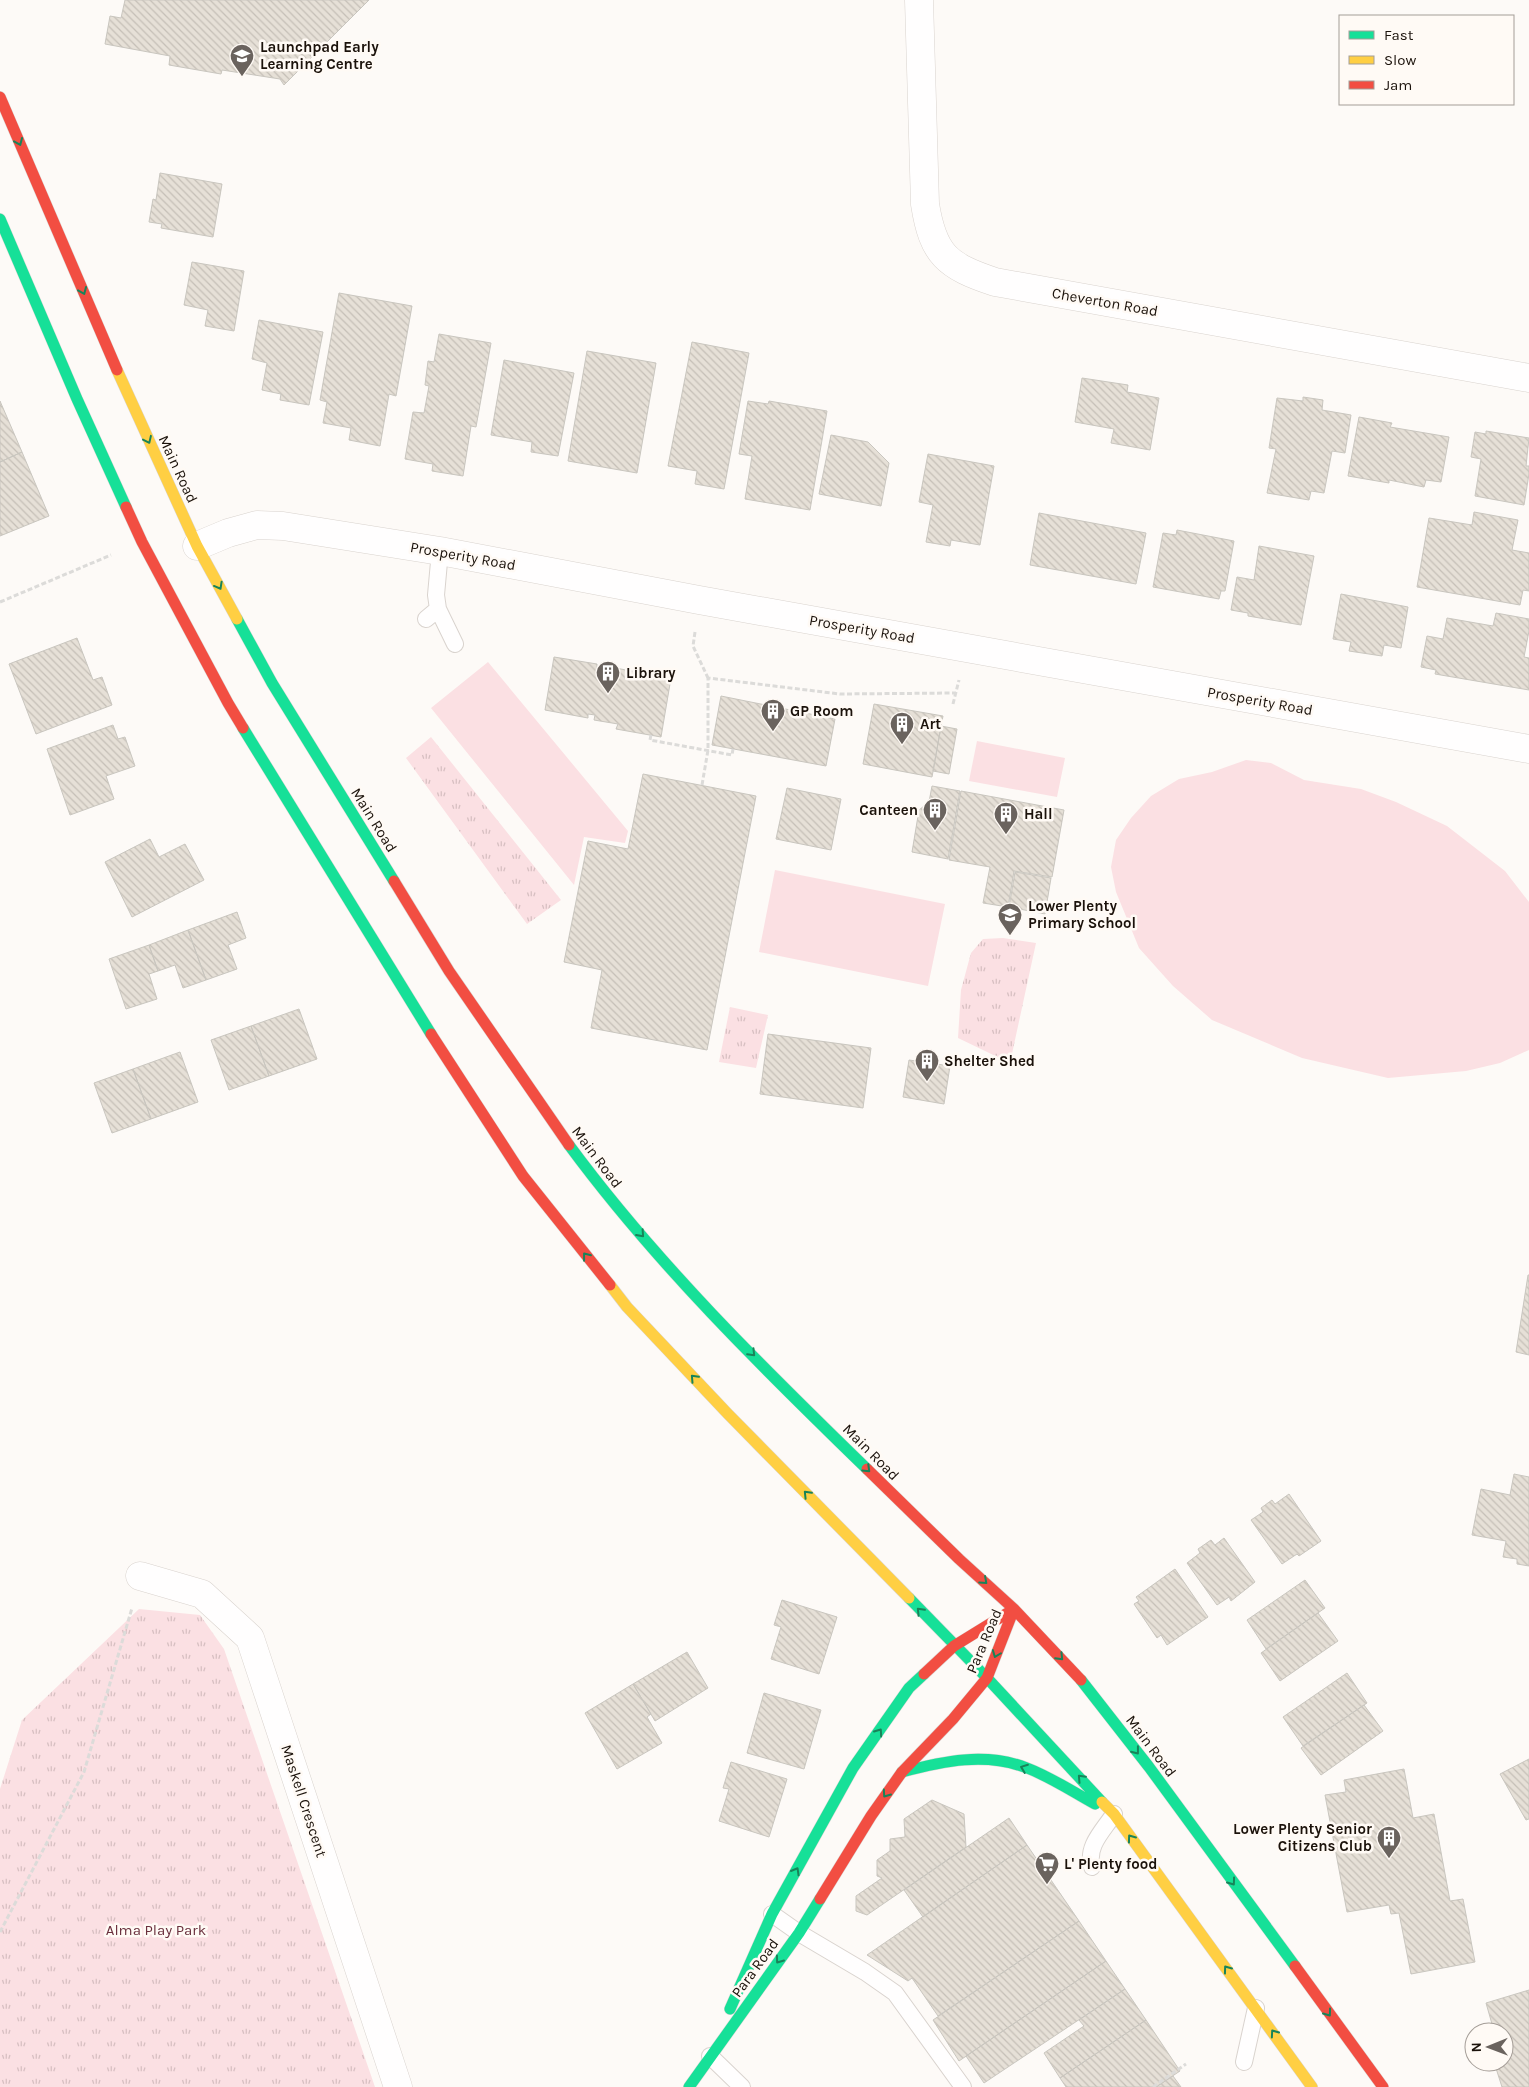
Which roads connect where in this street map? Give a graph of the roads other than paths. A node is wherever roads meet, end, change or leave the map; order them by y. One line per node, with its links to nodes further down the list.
1 (919, 0): 4 (street, Cheverton Road)
2 (0, 97): 5 (main road, Main Road, one-way to 5)
3 (0, 219): 11 (main road, one-way to 3)
4 (1529, 378)
5 (197, 546): 6 (street, Prosperity Road); 10 (main road, Main Road, one-way to 10)
6 (440, 551): 7 (lane); 8 (street, Prosperity Road)
7 (455, 644)
8 (1529, 749)
9 (140, 1576): 21 (street, Maskell Crescent)
10 (1014, 1609): 11 (main road, Para Road); 12 (main road, Para Road, one-way to 12); 26 (main road, Main Road, one-way to 26)
11 (954, 1646): 12 (main road); 16 (main road, Para Road, one-way to 11)
12 (987, 1678): 13 (main road, Para Road); 14 (main road, one-way to 12)
13 (902, 1772): 14 (main road, one-way to 13); 17 (main road, Para Road, one-way to 17)
14 (1114, 1814): 15 (lane); 18 (main road, one-way to 14)
15 (1092, 1866)
16 (772, 1914): 17 (lane); 19 (main road, Para Road)
17 (799, 1933): 19 (main road, Para Road, one-way to 19); 24 (lane)
18 (1256, 2008): 20 (lane); 25 (main road, one-way to 18)
19 (710, 2056): 22 (main road, Para Road); 23 (lane)
20 (1244, 2062)
21 (398, 2087)
22 (690, 2087)
23 (742, 2087)
24 (963, 2087)
25 (1312, 2087)
26 (1383, 2087)

